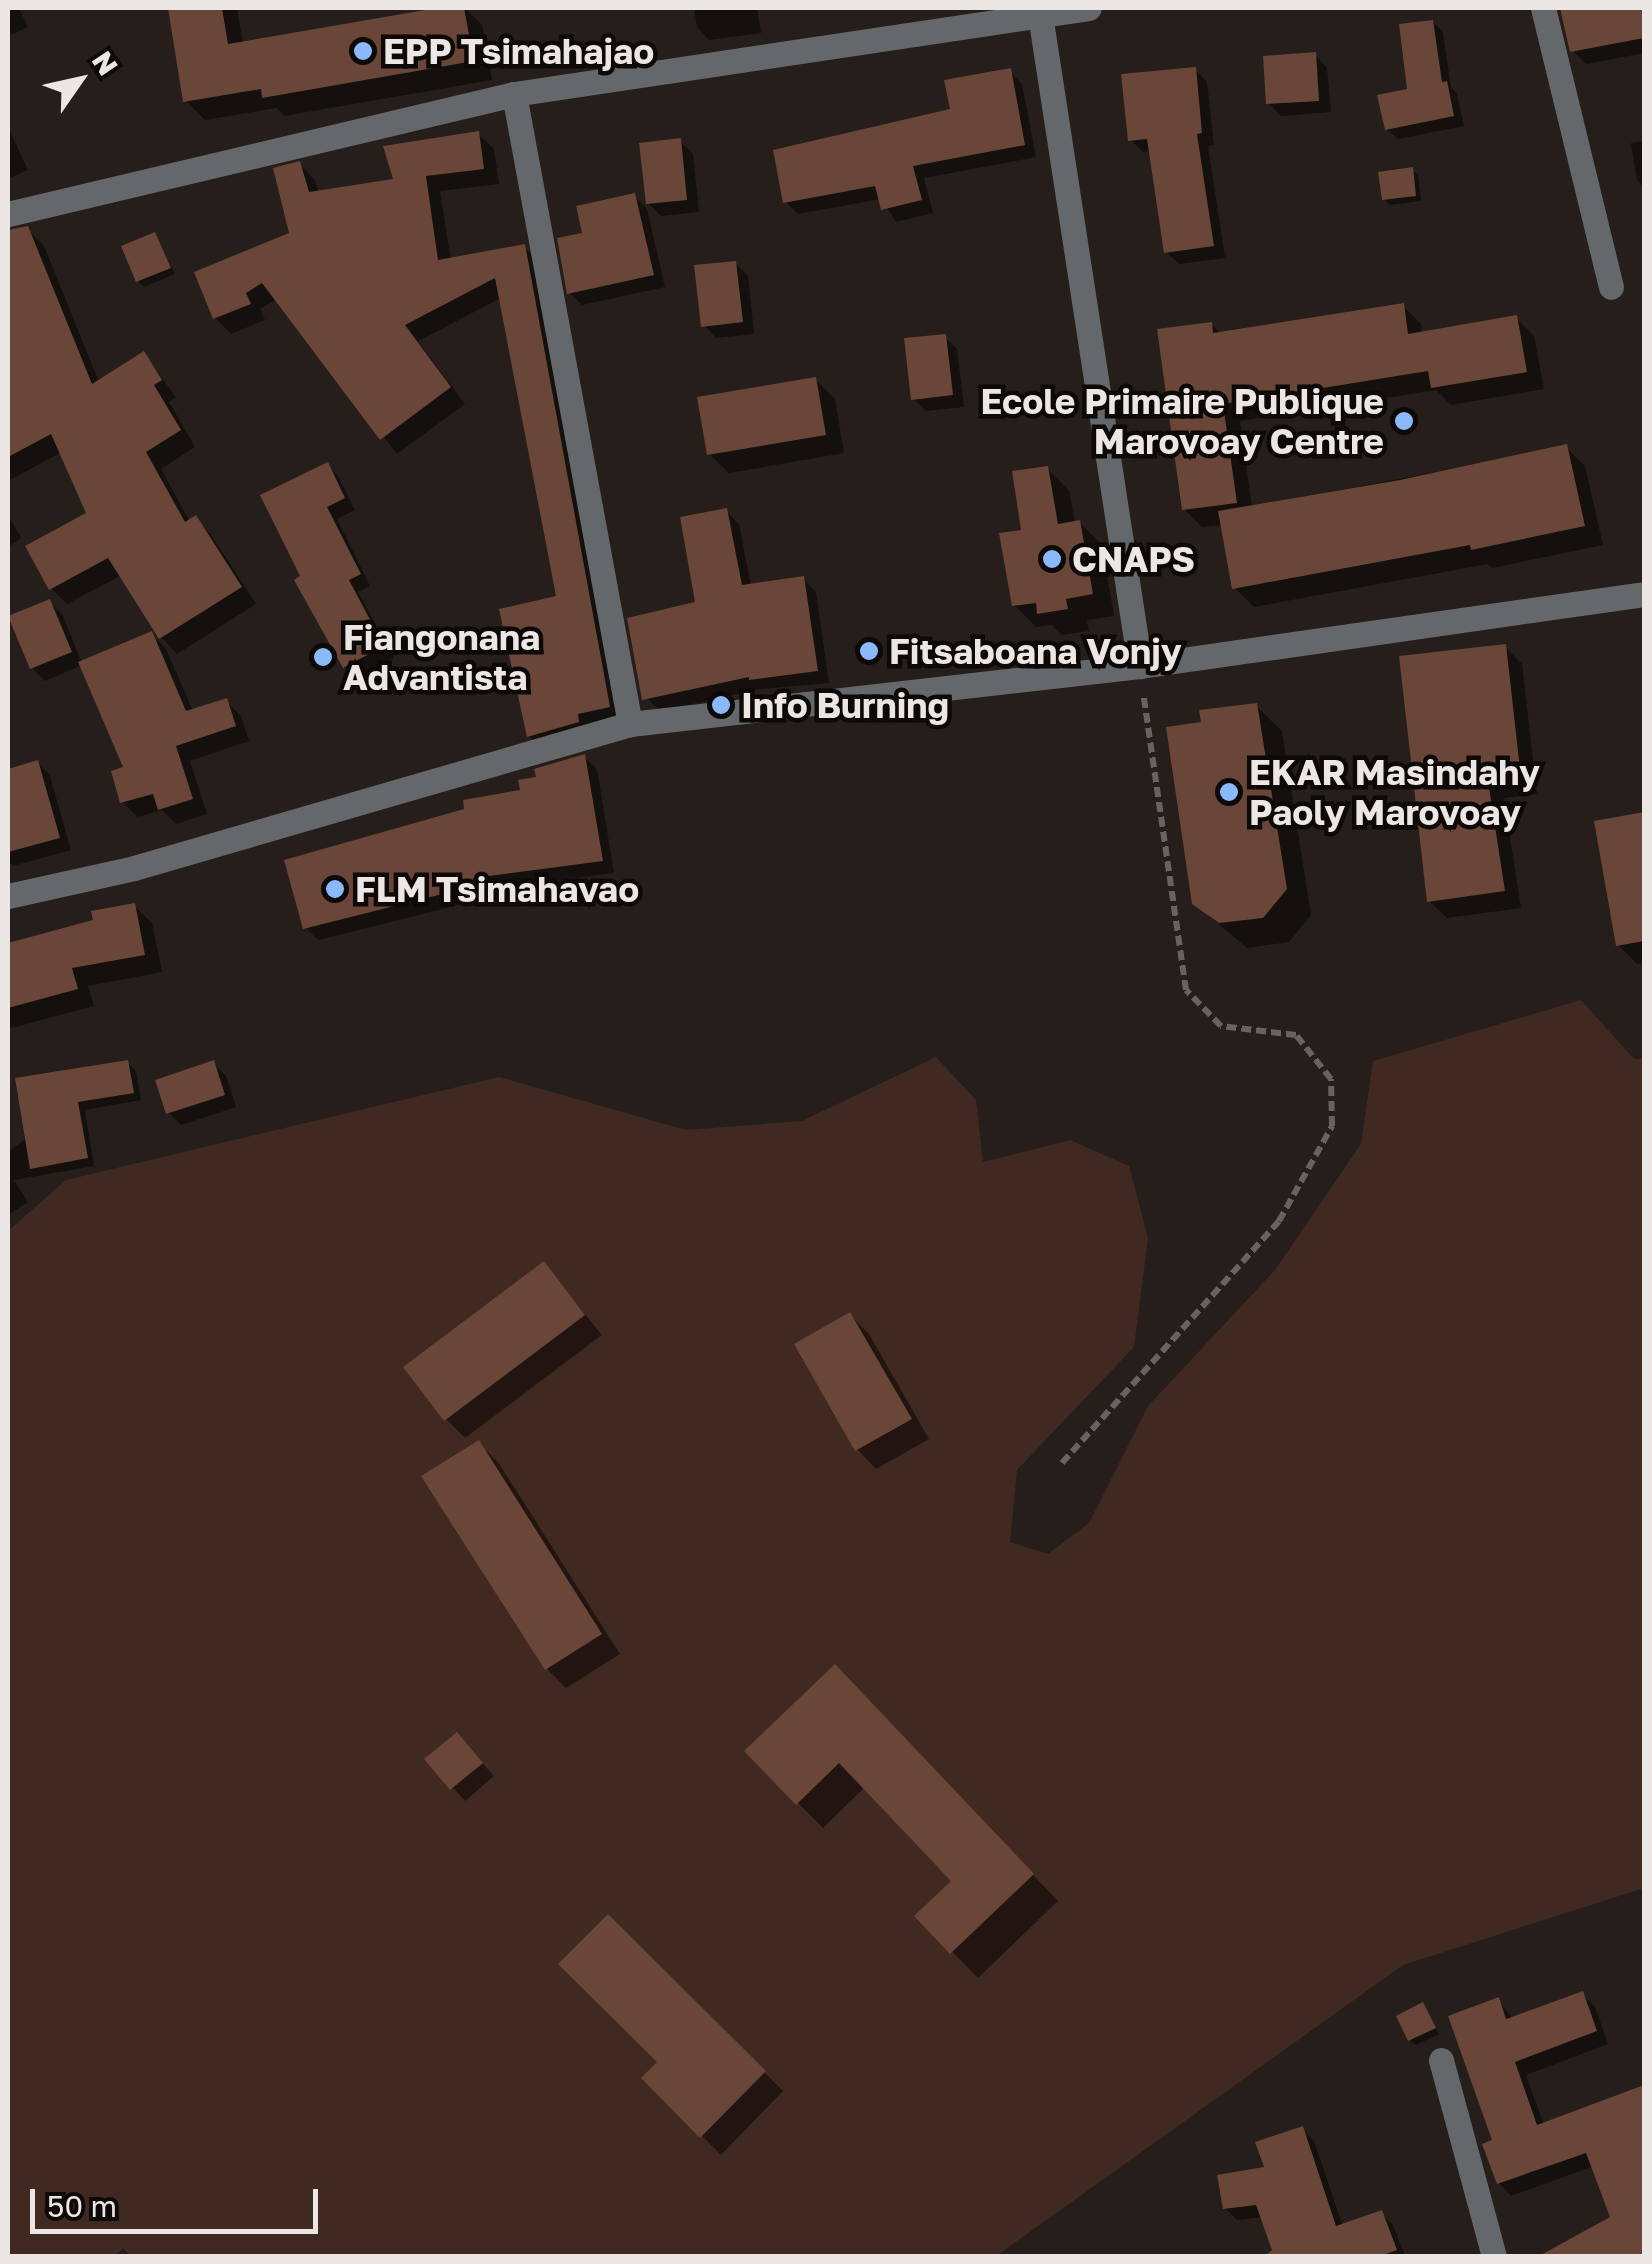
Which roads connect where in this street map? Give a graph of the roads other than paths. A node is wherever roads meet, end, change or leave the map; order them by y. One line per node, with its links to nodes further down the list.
1 (1089, 8): 3 (street)
2 (1544, 8): 6 (street)
3 (1039, 10): 4 (street); 8 (street)
4 (514, 94): 5 (street); 9 (street)
5 (8, 214)
6 (1611, 287)
7 (1644, 594): 8 (street)
8 (1140, 666): 9 (street)
9 (630, 724): 10 (street)
10 (8, 896)
11 (1441, 2060): 12 (street)
12 (1494, 2256)

